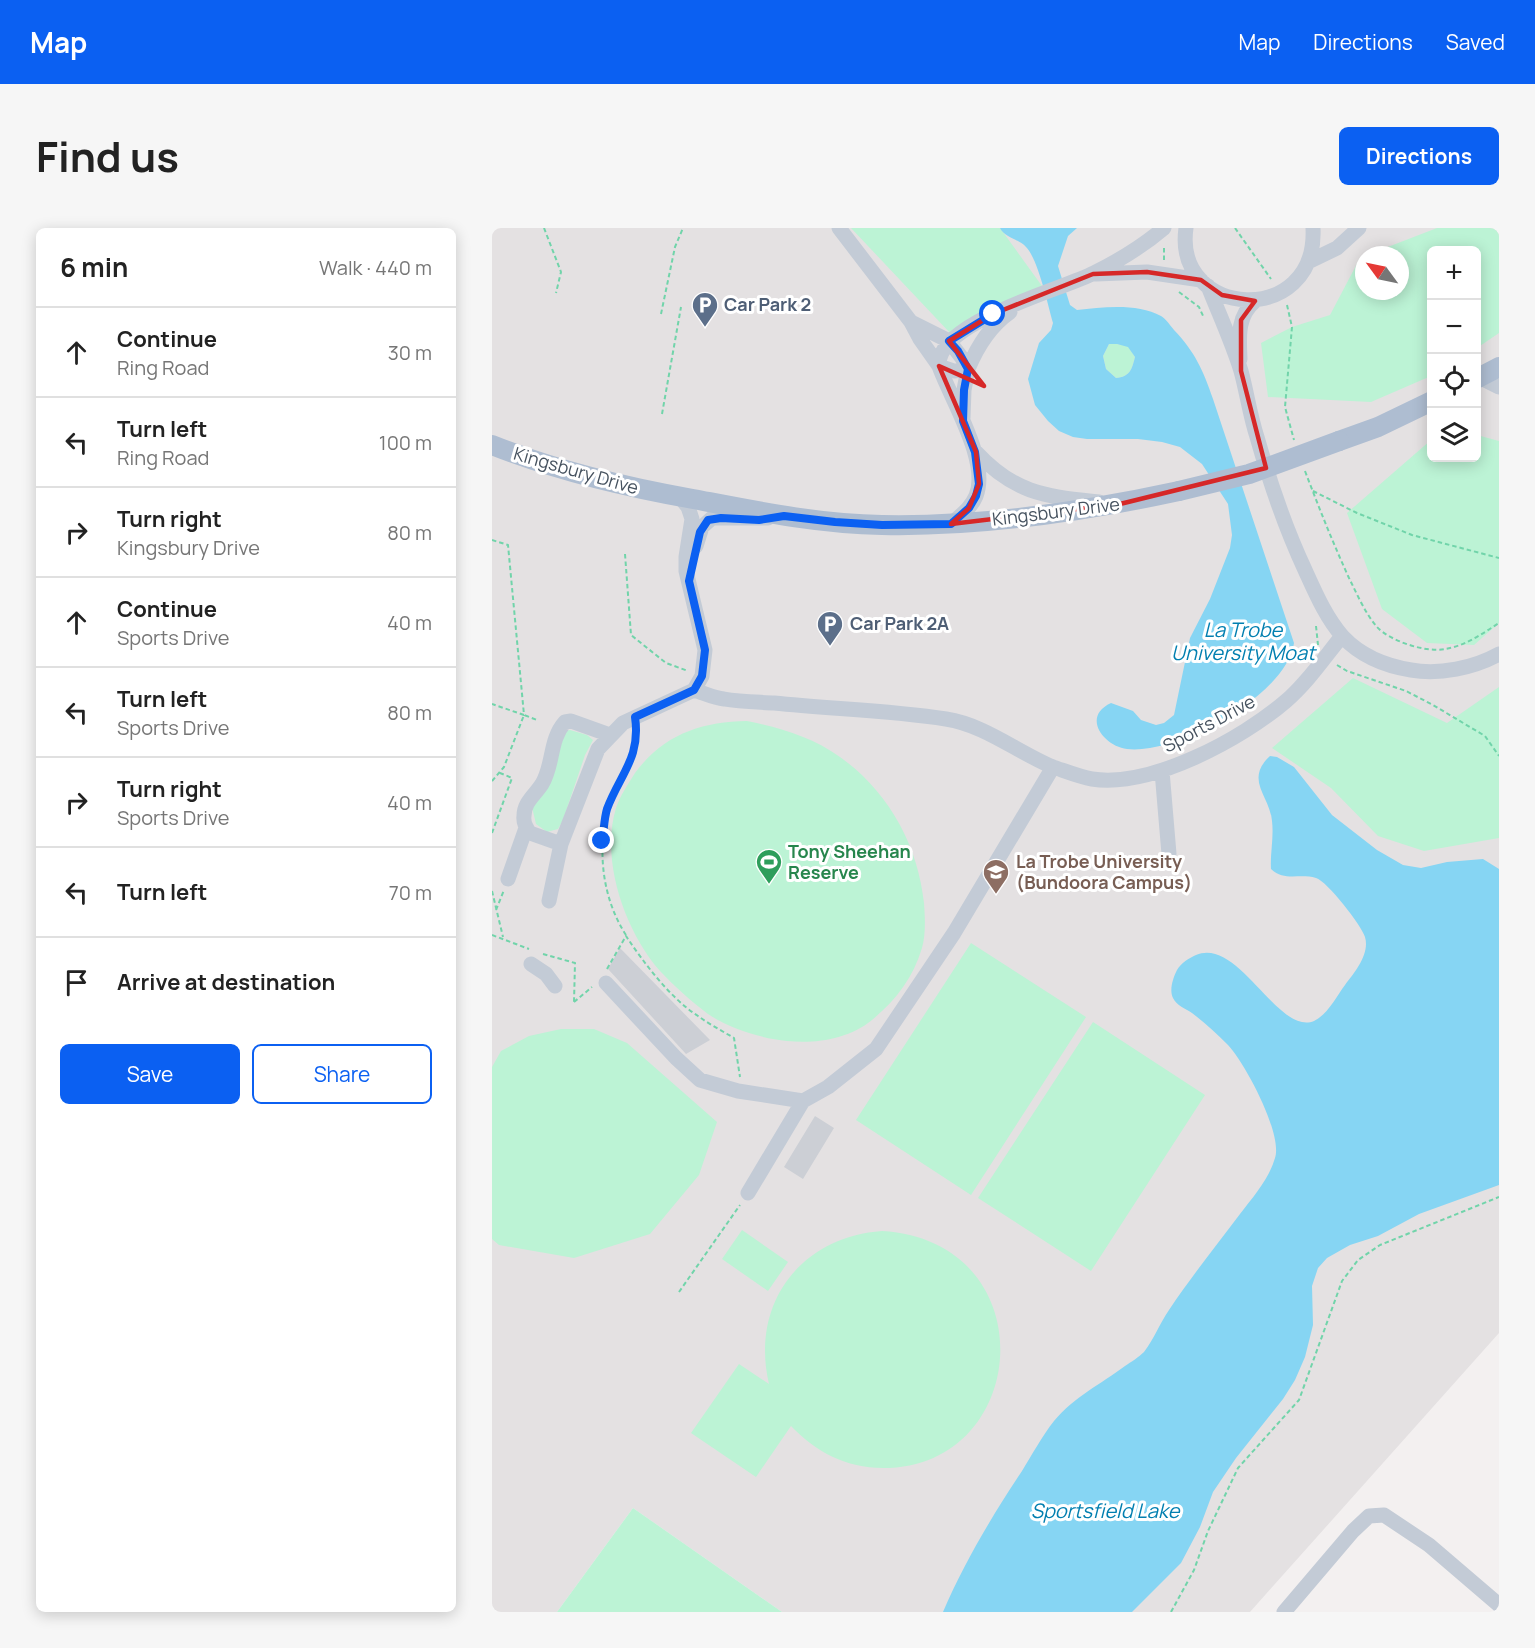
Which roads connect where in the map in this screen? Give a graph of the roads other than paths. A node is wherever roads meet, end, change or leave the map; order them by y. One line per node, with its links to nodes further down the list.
1 (839, 228): 11 (street)
2 (1164, 228): 7 (street)
3 (1186, 228): 8 (street)
4 (1313, 228): 6 (street)
5 (1359, 228): 6 (street)
6 (1308, 262): 10 (street)
7 (1093, 274): 8 (street); 9 (street)
8 (1204, 283): 10 (street); 16 (street)
9 (1029, 298): 12 (street); 15 (street)
10 (1255, 301): 16 (street)
11 (911, 322): 12 (street); 13 (street)
12 (949, 341): 13 (street); 15 (street)
13 (939, 366): 15 (street); 21 (street)
14 (1499, 367): 17 (main road)
15 (968, 369): 21 (street)
16 (1240, 371): 29 (street)
17 (1481, 376)
18 (1481, 379): 19 (street)
19 (1499, 387)
20 (1427, 403): 25 (main road, Kingsbury Drive, bridge)
21 (963, 421): 23 (street)
22 (492, 445): 24 (main road, Kingsbury Drive)
23 (975, 452): 25 (street); 27 (street)
24 (680, 497): 26 (main road, Kingsbury Drive); 28 (street)
25 (1120, 504): 27 (main road, Kingsbury Drive)
26 (784, 516): 27 (main road, Kingsbury Drive); 28 (street)
27 (951, 524)
28 (689, 581): 31 (street)
29 (1342, 636): 30 (street); 34 (street, Sports Drive)
30 (1499, 654)
31 (694, 690): 32 (street); 33 (street, Sports Drive)
32 (610, 735): 35 (street); 36 (street)
33 (1058, 768): 34 (street, Sports Drive); 43 (street)
34 (1162, 771): 37 (street)
35 (526, 828): 36 (street); 38 (street)
36 (561, 844): 39 (street)
37 (1169, 854)
38 (508, 879)
39 (549, 901)
40 (531, 964): 42 (street)
41 (602, 979): 43 (street)
42 (555, 986)
43 (803, 1101): 44 (street)
44 (748, 1193)
45 (1499, 1605): 46 (street)
46 (1284, 1612)

